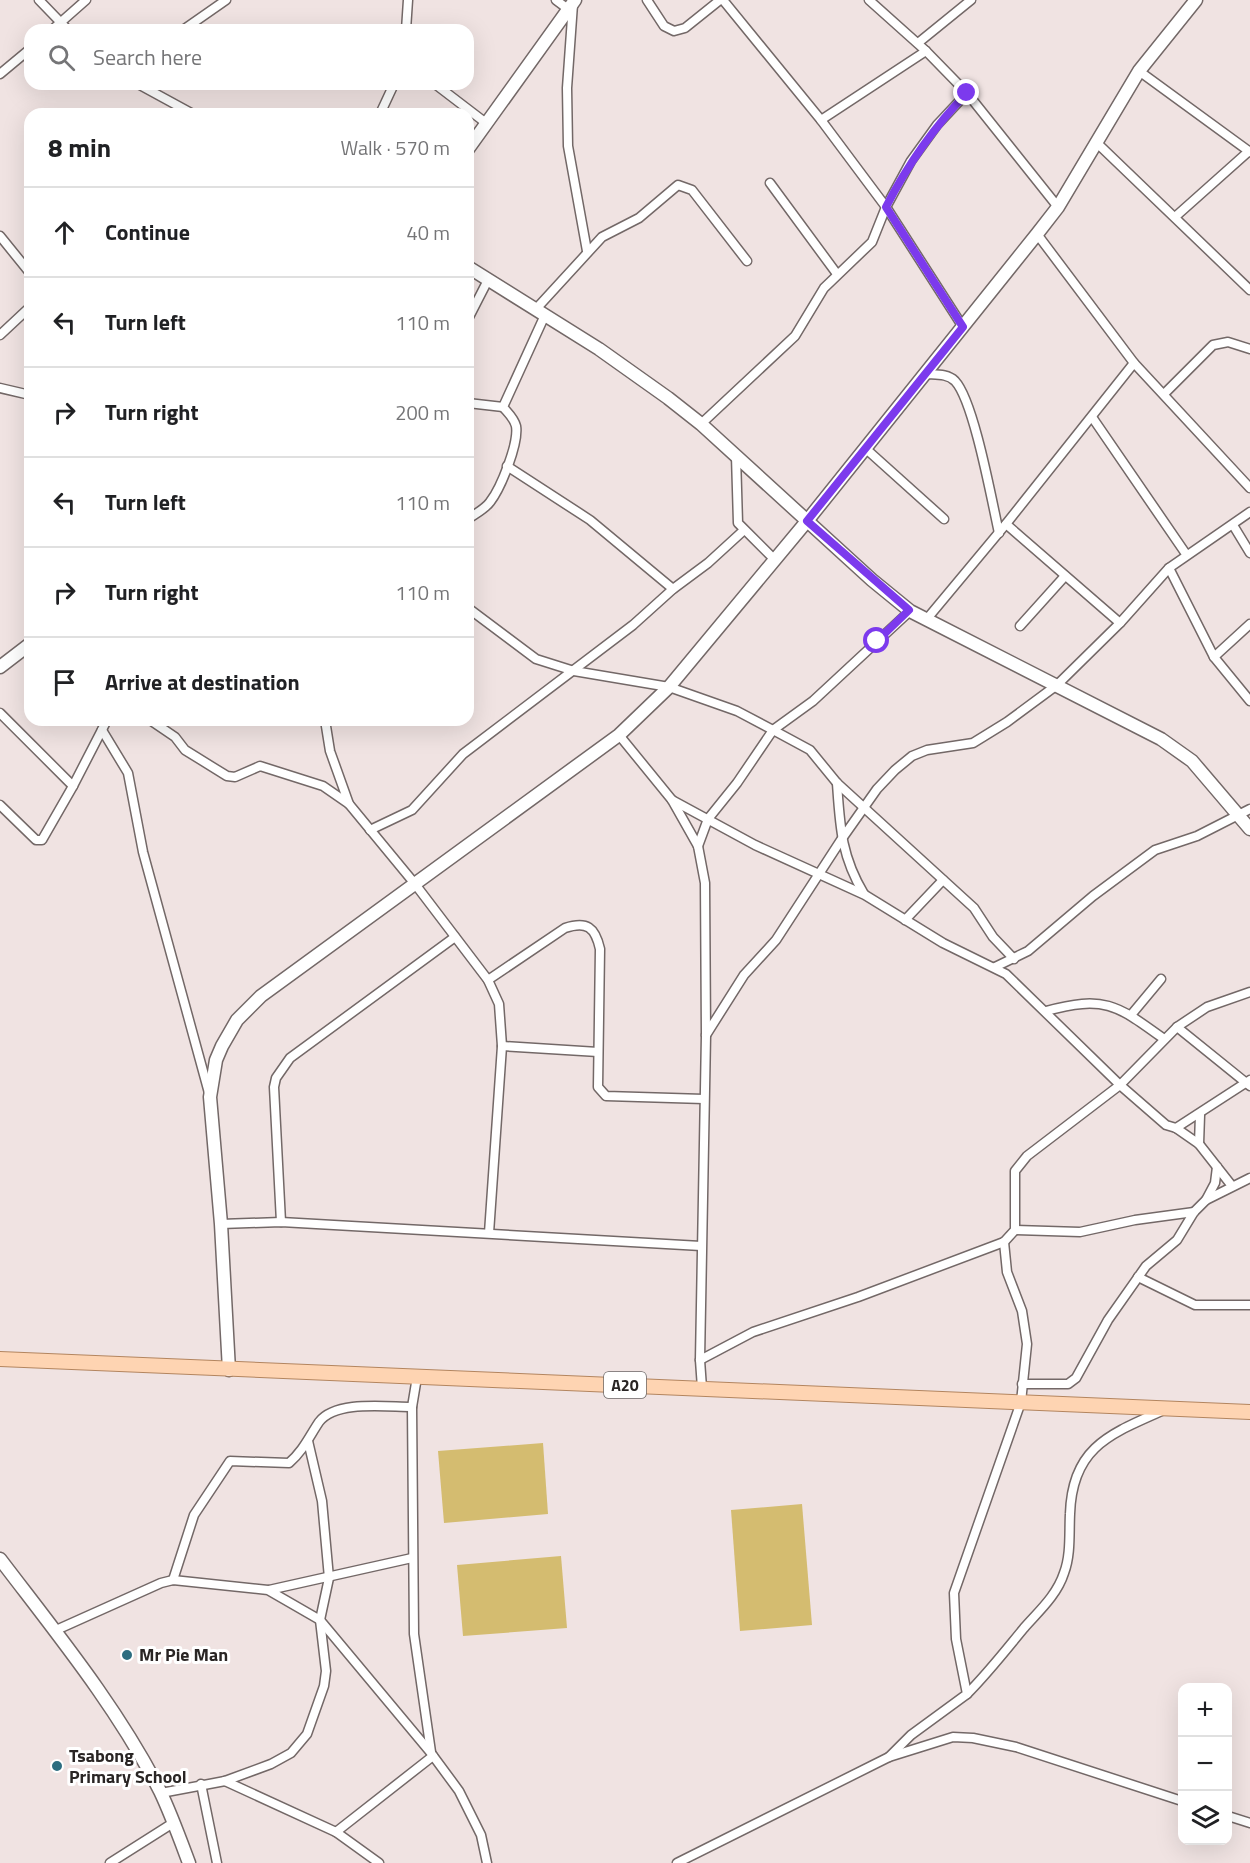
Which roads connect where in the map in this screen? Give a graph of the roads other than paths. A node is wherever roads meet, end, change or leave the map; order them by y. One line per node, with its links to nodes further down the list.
1 (39, 0): 12 (street)
2 (86, 0): 12 (street)
3 (226, 0): 14 (street)
4 (408, 0): 15 (street)
5 (556, 0): 11 (street)
6 (646, 0): 7 (street)
7 (721, 0): 29 (street)
8 (869, 0): 16 (street)
9 (972, 0): 16 (street)
10 (1196, 0): 19 (street)
11 (572, 4): 30 (street); 40 (street)
12 (61, 22): 13 (street)
13 (59, 24)
14 (192, 24)
15 (406, 24)
16 (918, 44): 17 (street)
17 (926, 51): 24 (street); 29 (street)
18 (24, 54): 20 (street)
19 (1139, 71): 32 (street); 33 (street)
20 (0, 74)
21 (154, 90): 25 (street)
22 (391, 90): 26 (street)
23 (443, 90): 27 (street)
24 (967, 93): 35 (street); 36 (street)
25 (184, 108)
26 (383, 108)
27 (466, 108)
28 (474, 114): 30 (street)
29 (821, 120): 35 (street)
30 (486, 123): 31 (street)
31 (474, 140)
32 (1097, 143): 36 (street); 37 (street)
33 (1249, 151): 37 (street)
34 (770, 183): 44 (street)
35 (886, 207): 44 (street); 50 (street)
36 (1058, 207): 38 (street)
37 (1175, 217): 46 (street)
38 (1037, 234): 50 (street); 53 (street)
39 (0, 236): 42 (street)
40 (587, 251): 41 (street); 48 (street)
41 (747, 261)
42 (24, 266)
43 (474, 271): 45 (street)
44 (837, 274): 61 (street)
45 (488, 280): 47 (street); 48 (street)
46 (1250, 290)
47 (474, 307)
48 (540, 312): 59 (street); 61 (street)
49 (24, 313): 51 (street)
50 (963, 327): 54 (street)
51 (0, 335)
52 (1250, 349): 57 (street)
53 (1134, 363): 57 (street); 60 (street)
54 (924, 375): 62 (street); 73 (street)
55 (0, 388): 56 (street)
56 (24, 394)
57 (1164, 394): 65 (street)
58 (474, 404): 59 (street)
59 (502, 407): 64 (street)
60 (1092, 417): 70 (street); 75 (street)
61 (701, 424): 63 (street)
62 (865, 448): 68 (street); 69 (street)
63 (735, 456): 69 (street); 72 (street)
64 (507, 466): 67 (street); 79 (street)
65 (1250, 488)
66 (1250, 512): 71 (street)
67 (474, 515)
68 (944, 519)
69 (807, 521): 76 (street); 80 (street)
70 (1006, 525): 73 (street); 78 (street)
71 (1233, 525): 74 (street); 75 (street)
72 (743, 531): 76 (street); 79 (street)
73 (999, 533): 82 (street)
74 (1250, 553)
75 (1186, 554): 77 (street)
76 (775, 560): 91 (street)
77 (1169, 568): 83 (street); 87 (street)
78 (1065, 576): 83 (street); 85 (street)
79 (673, 589): 89 (street)
80 (909, 610): 82 (street); 98 (street)
81 (474, 613): 89 (street)
82 (926, 620): 90 (street)
83 (1120, 623): 90 (street)
84 (1250, 624): 87 (street)
85 (1020, 626)
86 (24, 649): 88 (street)
87 (1214, 657): 92 (street)
88 (0, 667)
89 (574, 671): 91 (street); 109 (street)
90 (1057, 685): 105 (street); 106 (street)
91 (669, 687): 98 (street); 99 (street)
92 (1250, 701)
93 (0, 713): 101 (street)
94 (104, 726): 97 (street)
95 (159, 726): 103 (street)
96 (326, 726): 103 (street)
97 (102, 730): 101 (street); 132 (street)
98 (773, 730): 100 (street); 107 (street)
99 (619, 735): 102 (street); 114 (street)
100 (837, 783): 105 (street); 110 (street)
101 (73, 786): 104 (street)
102 (672, 800): 107 (street); 111 (street)
103 (350, 804): 109 (street)
104 (0, 805)
105 (866, 809): 110 (street); 113 (street)
106 (1245, 812): 108 (street); 118 (street)
107 (708, 819): 111 (street); 112 (street)
108 (1250, 829)
109 (370, 830): 114 (street)
110 (842, 840): 112 (street); 115 (street)
111 (698, 846): 126 (street)
112 (817, 874): 115 (street); 126 (street)
113 (943, 880): 116 (street); 118 (street)
114 (415, 884): 117 (street); 132 (street)
115 (865, 895): 116 (street)
116 (905, 920): 119 (street)
117 (455, 937): 121 (street); 142 (street)
118 (1014, 959): 119 (street)
119 (995, 967): 123 (street)
120 (1161, 979): 124 (street)
121 (488, 980): 128 (street); 129 (street)
122 (1250, 992): 125 (street)
123 (1046, 1011): 124 (street); 131 (street)
124 (1131, 1015): 127 (street)
125 (1177, 1027): 127 (street); 130 (street)
126 (706, 1035): 133 (street)
127 (1164, 1039): 131 (street)
128 (502, 1047): 129 (street); 145 (street)
129 (598, 1052): 133 (street)
130 (1249, 1083): 134 (street)
131 (1120, 1085): 135 (street); 144 (street)
132 (210, 1097): 143 (street)
133 (704, 1099): 147 (street)
134 (1200, 1114): 135 (street); 136 (street)
135 (1176, 1128): 136 (street)
136 (1199, 1144): 137 (street)
137 (1217, 1167): 139 (street); 140 (street)
138 (1250, 1178): 139 (street)
139 (1232, 1186): 140 (street)
140 (1206, 1200): 141 (street)
141 (1194, 1212): 144 (street); 148 (street)
142 (281, 1222): 143 (street); 145 (street)
143 (221, 1224): 152 (street)
144 (1015, 1230): 146 (street)
145 (489, 1233): 147 (street)
146 (1004, 1242): 151 (street); 154 (street)
147 (701, 1246): 151 (street)
148 (1138, 1277): 149 (street); 154 (street)
149 (1250, 1305)
150 (0, 1359): 152 (main road, A20)
151 (699, 1360): 155 (street)
152 (229, 1370): 153 (main road, A20)
153 (417, 1377): 155 (main road, A20); 157 (street)
154 (1022, 1384): 156 (street)
155 (702, 1388): 156 (main road, A20)
156 (1021, 1402): 158 (main road, A20); 168 (street)
157 (412, 1407): 160 (street); 162 (street)
158 (1169, 1408): 159 (main road, A20); 168 (street)
159 (1250, 1412)
160 (308, 1441): 163 (street); 164 (street)
161 (0, 1558): 167 (street)
162 (411, 1558): 163 (street); 169 (street)
163 (329, 1578): 165 (street); 166 (street)
164 (173, 1580): 165 (street); 167 (street)
165 (268, 1590): 166 (street)
166 (320, 1620): 169 (street); 171 (street)
167 (54, 1631): 173 (street)
168 (966, 1694): 170 (street)
169 (432, 1754): 178 (street); 183 (street)
170 (889, 1757): 174 (street); 184 (street)
171 (225, 1781): 172 (street); 178 (street)
172 (201, 1784): 173 (street); 181 (street)
173 (161, 1792): 176 (street)
174 (1178, 1800)
175 (1232, 1818): 177 (street)
176 (173, 1823): 179 (street); 180 (street)
177 (1250, 1823)
178 (336, 1832): 182 (street)
179 (110, 1863)
180 (189, 1863)
181 (217, 1863)
182 (379, 1863)
183 (488, 1863)
184 (677, 1863)

